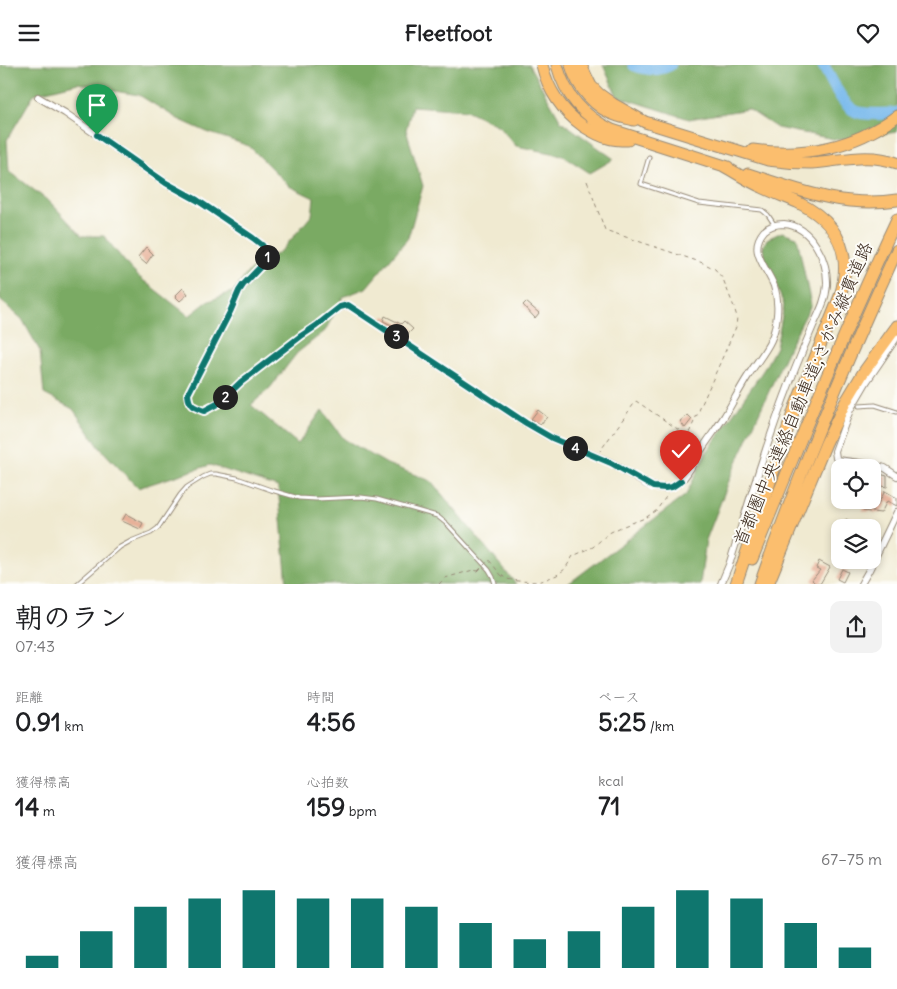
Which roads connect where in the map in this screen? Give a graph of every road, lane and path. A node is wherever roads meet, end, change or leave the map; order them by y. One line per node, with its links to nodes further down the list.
1 (542, 65): 8 (highway)
2 (557, 65): 8 (highway)
3 (571, 65): 6 (highway)
4 (581, 65): 6 (highway)
5 (38, 97): 22 (street)
6 (611, 108): 9 (highway)
7 (897, 116): 9 (highway)
8 (598, 129): 12 (highway)
9 (722, 146): 11 (highway)
10 (649, 157): 16 (lane)
11 (897, 163)
12 (722, 165): 14 (highway); 30 (highway)
13 (586, 181): 22 (path)
14 (897, 200)
15 (897, 219): 31 (highway, 首都圏中央連絡自動車道;さがみ縦貫道路)
16 (774, 225): 24 (street); 29 (street)
17 (897, 250): 32 (highway, 首都圏中央連絡自動車道;さがみ縦貫道路)
18 (897, 326): 33 (highway)
19 (897, 337): 23 (street)
20 (859, 406): 21 (lane)
21 (897, 412)
22 (596, 457): 24 (street)
23 (897, 476)
24 (672, 487): 27 (path, bridge)
25 (897, 511): 34 (street)
26 (77, 584): 28 (lane)
27 (439, 584)
28 (495, 584)
29 (721, 584)
30 (736, 584)
31 (742, 584)
32 (760, 584)
33 (768, 584)
34 (861, 584)

